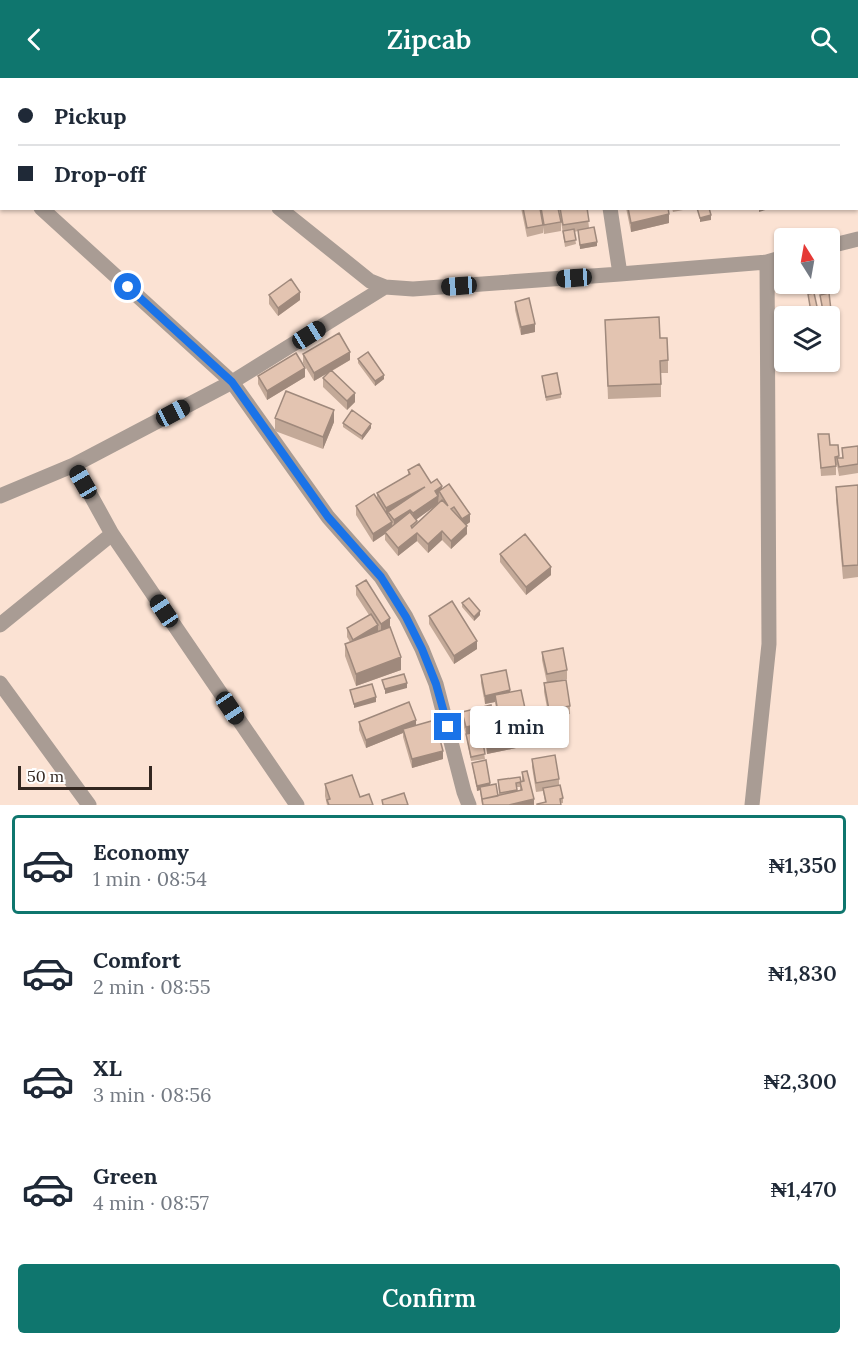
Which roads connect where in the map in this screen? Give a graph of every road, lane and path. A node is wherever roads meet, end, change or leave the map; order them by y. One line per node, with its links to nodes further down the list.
1 (43, 210): 10 (street)
2 (281, 210): 9 (street)
3 (610, 210): 8 (street)
4 (858, 239): 5 (street)
5 (840, 244)
6 (774, 260): 7 (street)
7 (767, 262): 8 (street); 19 (street)
8 (620, 274): 9 (street)
9 (385, 287): 10 (street)
10 (232, 382): 11 (street); 18 (street)
11 (74, 465): 12 (street); 13 (street)
12 (0, 496)
13 (112, 534): 14 (street); 17 (street)
14 (0, 625)
15 (0, 682): 16 (street)
16 (89, 805)
17 (297, 805)
18 (469, 805)
19 (752, 805)

